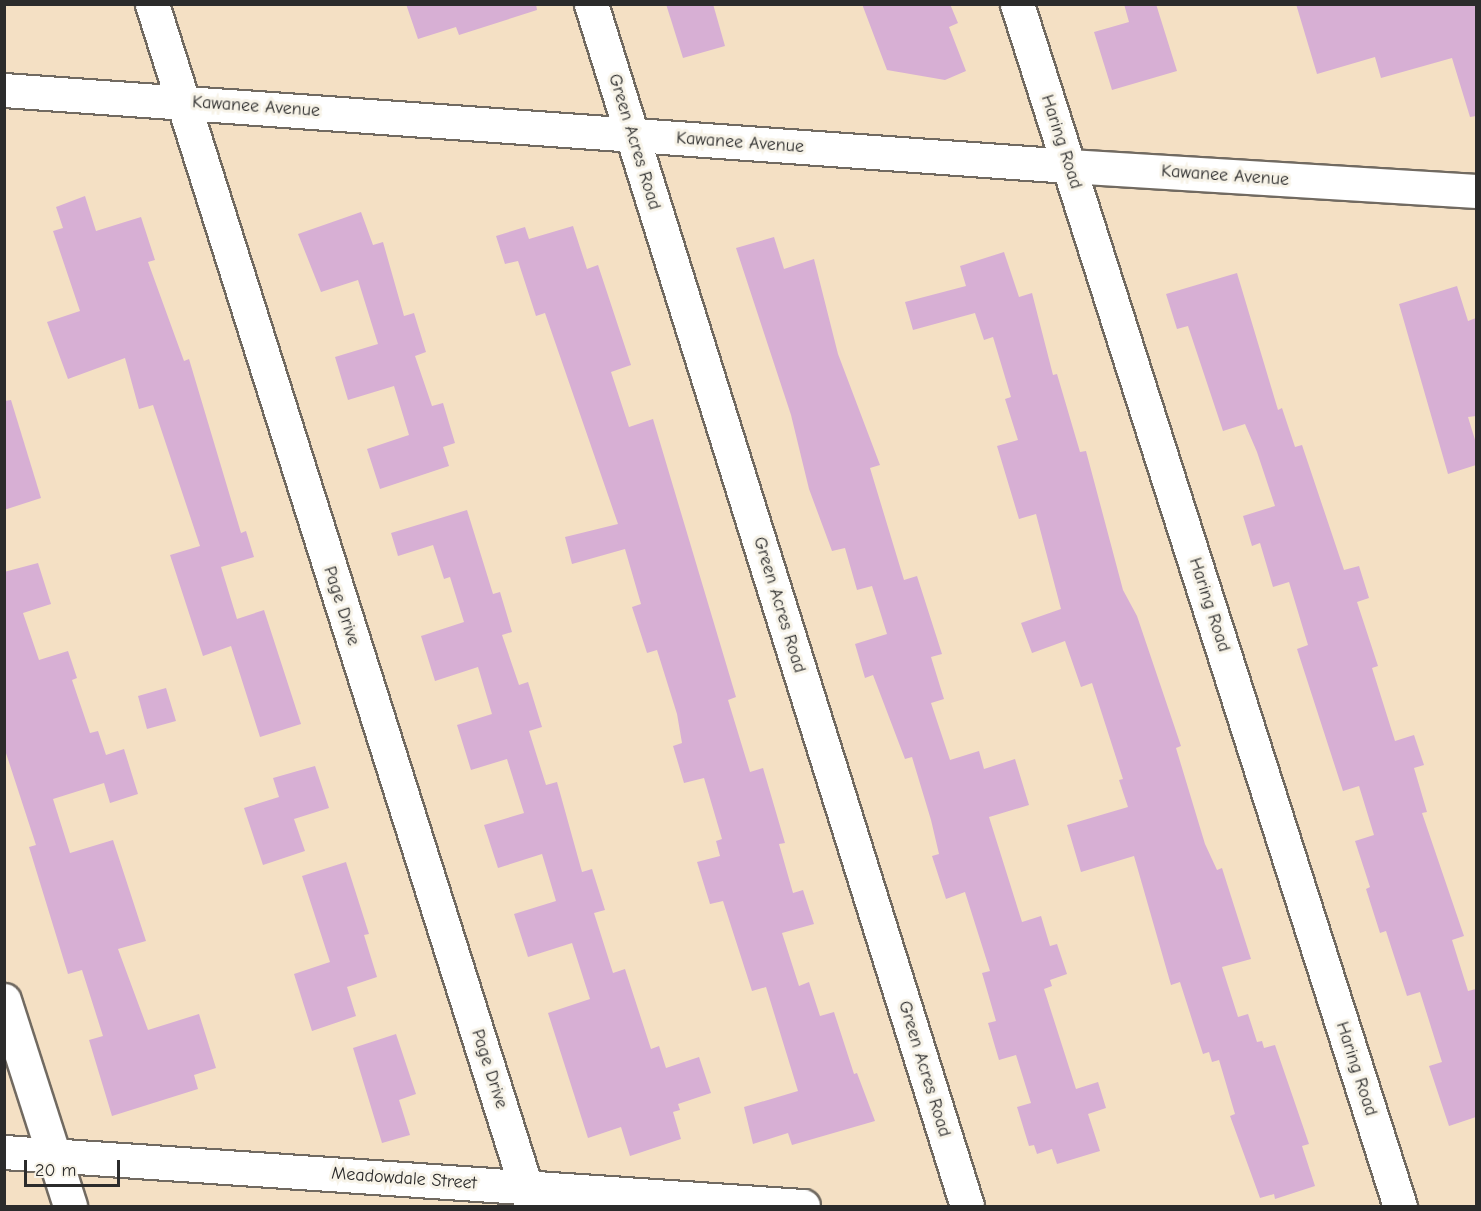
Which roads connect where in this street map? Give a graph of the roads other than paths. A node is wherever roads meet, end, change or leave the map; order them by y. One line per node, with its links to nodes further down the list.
1 (152, 4): 5 (street, Page Drive)
2 (591, 4): 6 (street, Green Acres Road)
3 (1017, 4): 7 (street, Haring Road)
4 (4, 90): 5 (street, Kawanee Avenue)
5 (181, 101): 6 (street, Kawanee Avenue); 12 (street, Page Drive)
6 (632, 136): 7 (street, Kawanee Avenue); 15 (street, Green Acres Road)
7 (1069, 166): 8 (street, Kawanee Avenue); 16 (street, Haring Road)
8 (1476, 191)
9 (4, 1000): 11 (street)
10 (4, 1152): 11 (street, Meadowdale Street)
11 (54, 1156): 12 (street, Meadowdale Street); 13 (street)
12 (529, 1197): 14 (street, Meadowdale Street)
13 (70, 1206)
14 (803, 1206)
15 (966, 1206)
16 (1400, 1206)

